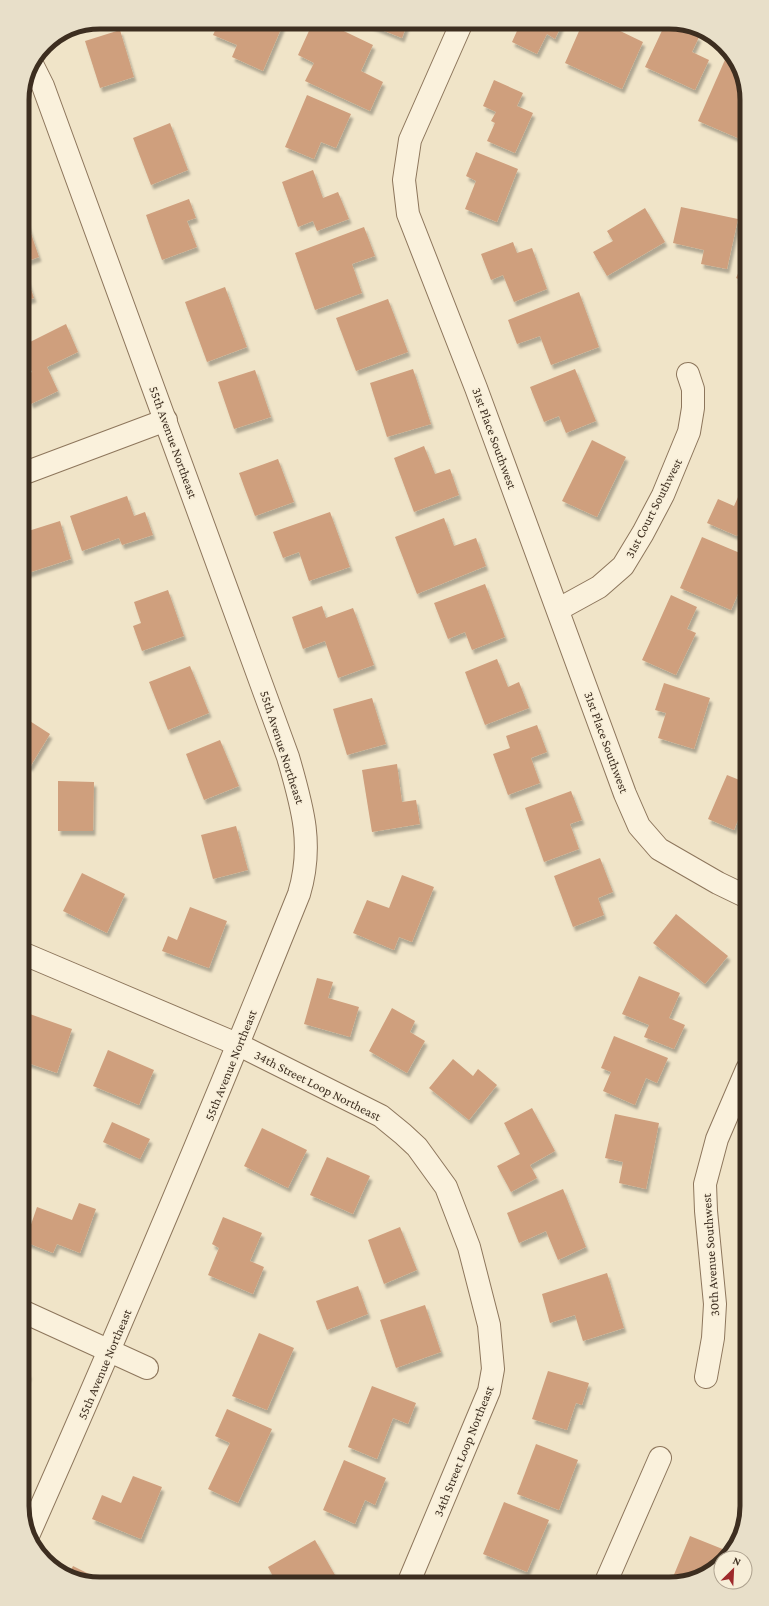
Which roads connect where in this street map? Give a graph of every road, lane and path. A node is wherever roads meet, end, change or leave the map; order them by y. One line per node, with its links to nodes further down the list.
1 (459, 29): 6 (street, 31st Place Southwest)
2 (35, 70): 4 (street, 55th Avenue Northeast)
3 (688, 374): 6 (street, 31st Court Southwest)
4 (166, 420): 5 (street); 9 (street, 55th Avenue Northeast)
5 (29, 471)
6 (558, 609): 7 (street, 31st Place Southwest)
7 (740, 894)
8 (29, 956): 9 (street, 34th Street Loop Northeast)
9 (239, 1045): 12 (street, 55th Avenue Northeast); 17 (street, 34th Street Loop Northeast)
10 (740, 1085): 14 (street, 30th Avenue Southwest)
11 (29, 1314): 12 (street)
12 (110, 1351): 13 (street); 16 (street, 55th Avenue Northeast)
13 (147, 1368)
14 (706, 1377)
15 (660, 1458): 18 (street)
16 (32, 1527)
17 (411, 1577)
18 (608, 1577)

